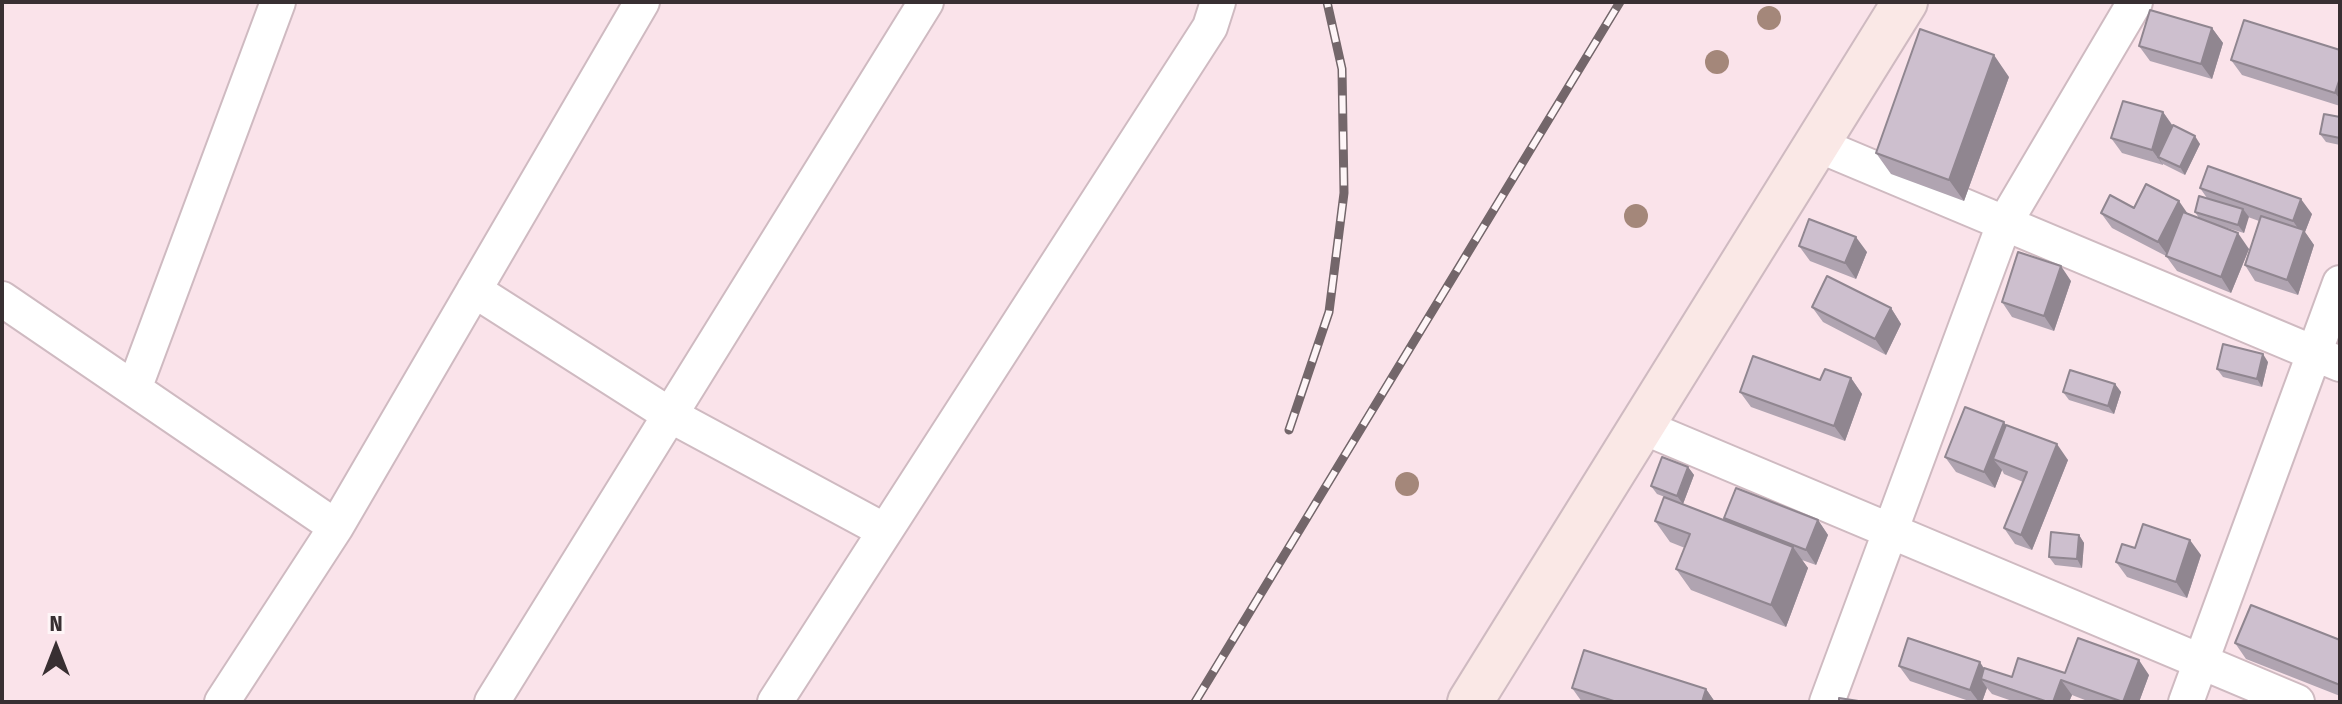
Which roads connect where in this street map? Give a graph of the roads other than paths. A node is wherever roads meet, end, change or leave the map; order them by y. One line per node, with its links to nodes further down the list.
1 (278, 2): 13 (street)
2 (642, 2): 10 (street)
3 (926, 2): 14 (street)
4 (1218, 2): 17 (street)
5 (1905, 2): 7 (street)
6 (2135, 2): 8 (street)
7 (1816, 144): 8 (street); 15 (street)
8 (2004, 224): 12 (street); 18 (street)
9 (2340, 283): 12 (street)
10 (474, 290): 14 (street); 16 (street)
11 (2, 299): 13 (street)
12 (2327, 359): 19 (street)
13 (134, 389): 16 (street)
14 (670, 415): 17 (street); 21 (street)
15 (1641, 426): 18 (street); 23 (street)
16 (336, 527): 20 (street)
17 (885, 531): 22 (street)
18 (1891, 531): 19 (street); 24 (street)
19 (2201, 662): 25 (street); 26 (street)
20 (222, 702)
21 (492, 702)
22 (775, 702)
23 (1470, 702)
24 (1827, 702)
25 (2186, 702)
26 (2297, 702)

